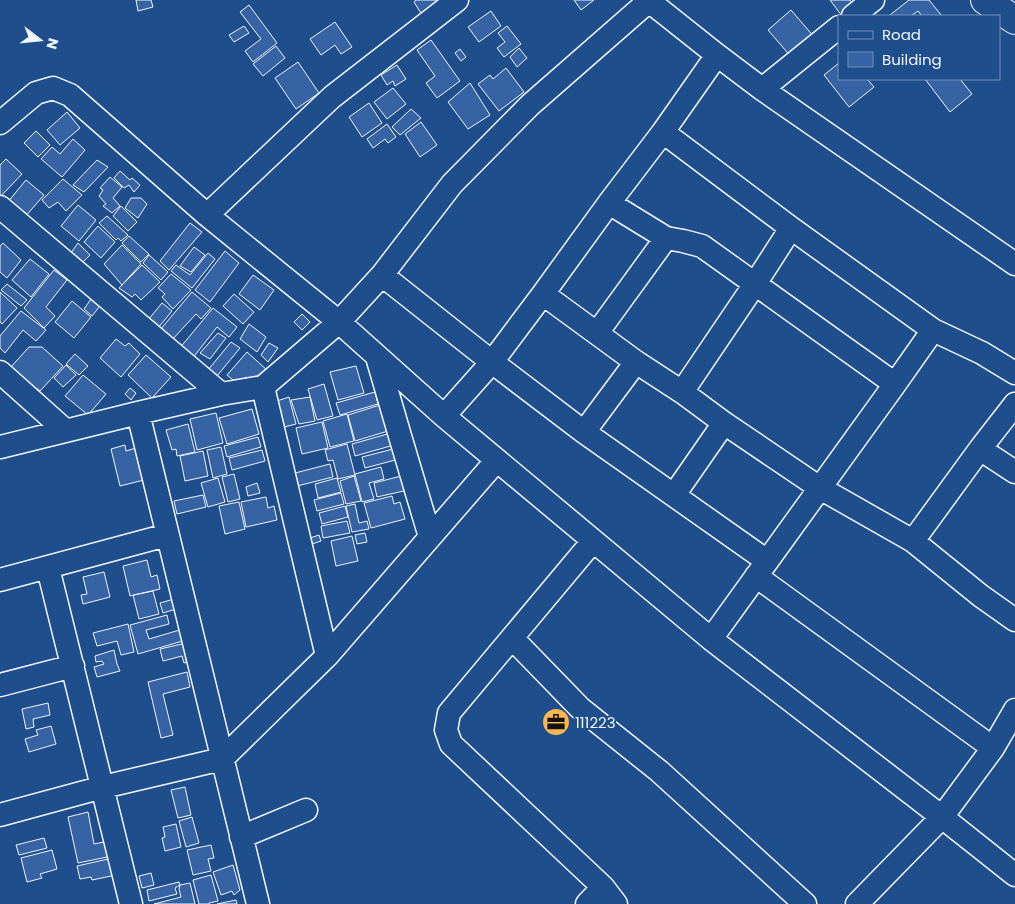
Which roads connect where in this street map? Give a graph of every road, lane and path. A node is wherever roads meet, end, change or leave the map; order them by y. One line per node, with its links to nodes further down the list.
1 (457, 0): 14 (street)
2 (873, 0): 5 (street)
3 (984, 0): 6 (main road)
4 (649, 1): 8 (street); 18 (street)
5 (854, 15)
6 (1015, 20)
7 (838, 29): 9 (street)
8 (717, 55): 9 (street); 11 (street)
9 (762, 88): 17 (street)
10 (0, 124): 14 (street)
11 (663, 132): 12 (street); 15 (street)
12 (609, 203): 16 (street); 20 (street)
13 (0, 207): 32 (street)
14 (207, 215): 21 (street)
15 (791, 228): 19 (street); 22 (street)
16 (666, 238): 19 (street); 23 (street)
17 (1015, 264)
18 (382, 275): 21 (street); 25 (street)
19 (755, 284): 29 (street); 31 (street)
20 (543, 294): 23 (street); 25 (street)
21 (340, 322): 24 (street); 30 (street)
22 (933, 330): 28 (street); 29 (street)
23 (597, 333): 26 (street)
24 (378, 357): 35 (street); 46 (street)
25 (492, 362): 35 (street); 38 (street)
26 (636, 362): 31 (street); 38 (street)
27 (0, 372): 37 (street)
28 (1015, 373)
29 (896, 384): 43 (street)
30 (262, 387): 32 (street); 55 (street)
31 (682, 392): 36 (street)
32 (221, 394): 34 (street)
33 (1015, 404): 40 (street)
34 (138, 413): 37 (street); 45 (street)
35 (444, 416): 41 (street)
36 (724, 422): 43 (street); 44 (street)
37 (66, 431): 39 (street)
38 (584, 432): 44 (street)
39 (0, 447)
40 (980, 449): 42 (street); 48 (street)
41 (498, 460): 46 (street); 47 (street)
42 (1015, 472)
43 (820, 488): 48 (street); 50 (street)
44 (674, 495): 50 (street)
45 (167, 535): 49 (street); 60 (street)
46 (430, 537): 55 (street)
47 (593, 541): 53 (street); 54 (street)
48 (913, 541): 52 (street)
49 (48, 568): 51 (street); 56 (street)
50 (762, 568): 54 (street); 59 (street)
51 (0, 580)
52 (1015, 620)
53 (512, 638): 67 (street); 71 (street)
54 (711, 639): 64 (street)
55 (327, 656): 60 (street)
56 (73, 666): 57 (street); 61 (street)
57 (0, 685)
58 (1015, 710): 59 (street)
59 (993, 748): 64 (street)
60 (222, 759): 61 (street); 65 (street)
61 (103, 788): 63 (street); 68 (street)
62 (306, 810): 65 (street)
63 (0, 815)
64 (942, 817): 66 (street); 72 (street)
65 (241, 837): 69 (street)
66 (1014, 873)
67 (610, 895): 70 (street)
68 (131, 904)
69 (258, 904)
70 (587, 904)
71 (805, 904)
72 (857, 904)

